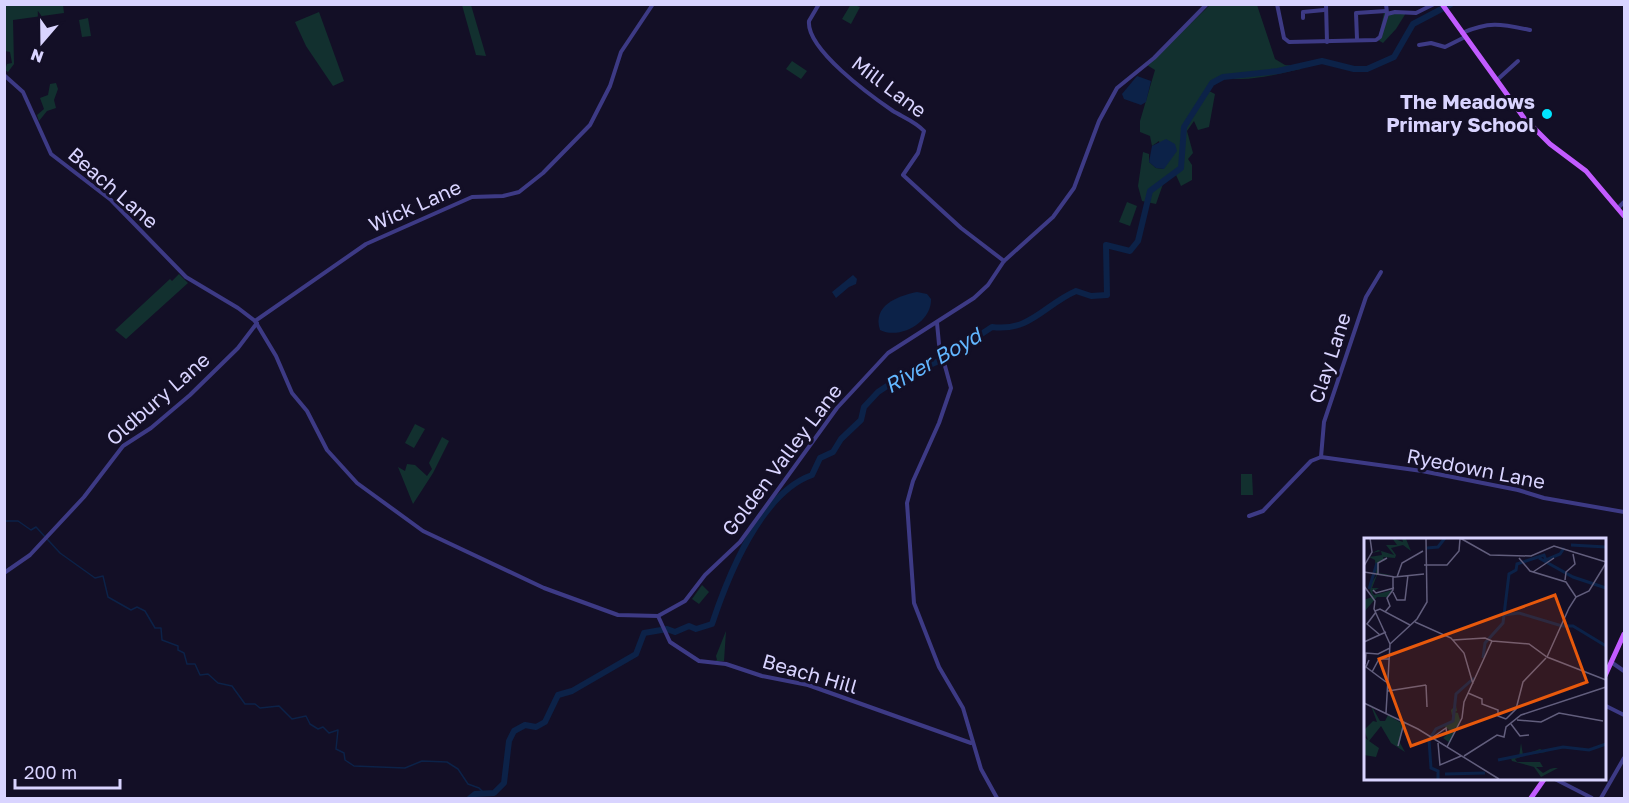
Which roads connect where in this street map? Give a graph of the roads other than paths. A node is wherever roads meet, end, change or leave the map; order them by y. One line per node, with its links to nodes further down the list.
1 (653, 4): 27 (street, Wick Lane)
2 (819, 4): 25 (street, Mill Lane)
3 (1207, 4): 25 (street, Golden Valley Lane)
4 (1326, 4): 10 (street)
5 (1366, 4): 11 (street)
6 (1386, 4): 12 (street)
7 (1434, 4): 12 (street)
8 (1442, 4): 15 (main road)
9 (1274, 5): 17 (street)
10 (1324, 10): 13 (street); 17 (street)
11 (1366, 12): 12 (street); 16 (street)
12 (1387, 13): 17 (street)
13 (1303, 18)
14 (1530, 30): 15 (street)
15 (1464, 35): 18 (street); 21 (main road)
16 (1357, 39)
17 (1327, 42)
18 (1419, 45)
19 (1518, 62): 21 (street)
20 (4, 75): 27 (street, Beach Lane)
21 (1496, 80): 23 (main road)
22 (1624, 202): 23 (street)
23 (1618, 208): 24 (main road)
24 (1624, 216)
25 (1004, 261): 28 (street, Golden Valley Lane)
26 (1381, 272): 29 (street, Clay Lane)
27 (256, 322): 32 (street, Oldbury Lane); 33 (street)
28 (937, 323): 33 (street, Golden Valley Lane); 40 (street)
29 (1321, 457): 30 (street, Ryedown Lane); 31 (street)
30 (1624, 512)
31 (1249, 516)
32 (4, 573)
33 (658, 616): 40 (street, Beach Hill)
34 (1624, 634): 35 (main road)
35 (1611, 662): 36 (street); 37 (main road)
36 (1624, 670)
37 (1605, 676)
38 (1605, 706): 39 (street)
39 (1624, 715)
40 (971, 743): 44 (street)
41 (1624, 758): 47 (street)
42 (1544, 779): 45 (main road)
43 (1557, 779): 46 (street)
44 (997, 798)
45 (1531, 798)
46 (1592, 798)
47 (1601, 798)

